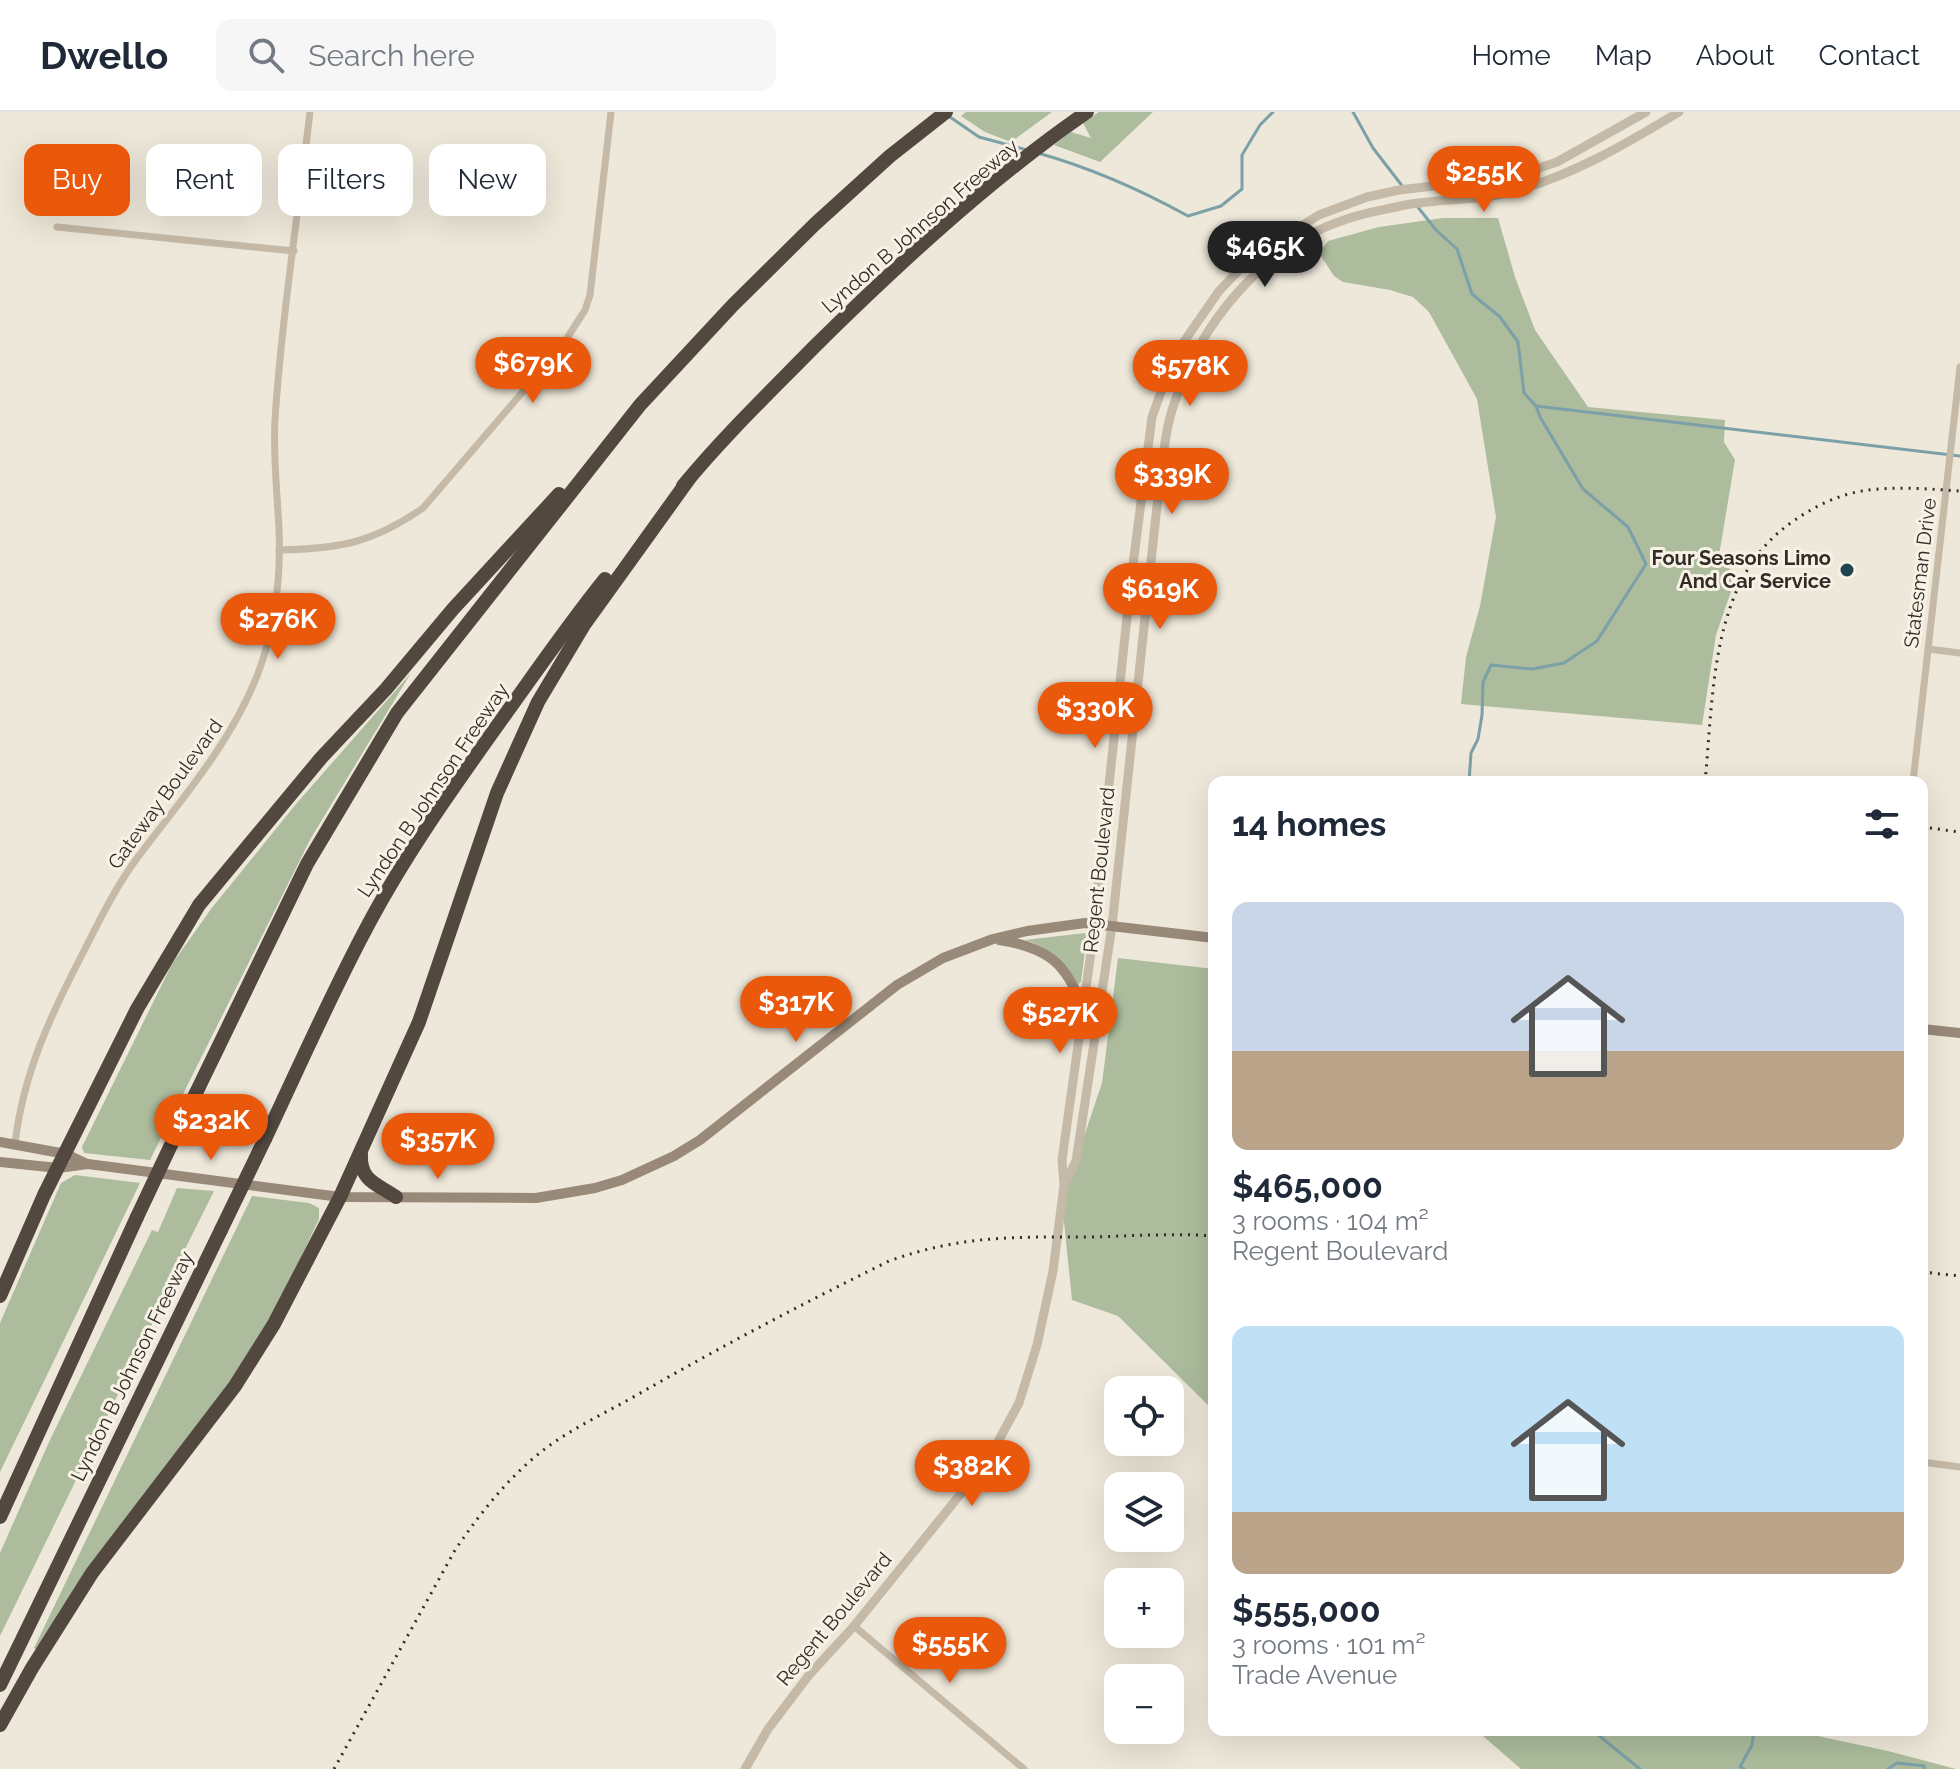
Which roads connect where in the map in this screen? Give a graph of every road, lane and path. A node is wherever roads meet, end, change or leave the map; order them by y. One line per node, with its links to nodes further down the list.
1 (310, 112): 10 (street, Gateway Boulevard)
2 (611, 112): 14 (street)
3 (946, 112): 12 (highway)
4 (1087, 112): 13 (highway, Lyndon B Johnson Freeway)
5 (1646, 112): 8 (street, Regent Boulevard)
6 (1679, 112): 9 (street, Regent Boulevard)
7 (57, 227): 10 (street)
8 (1295, 229): 9 (street); 18 (street, Regent Boulevard)
9 (1302, 241): 19 (street, Regent Boulevard)
10 (294, 251): 14 (street, Gateway Boulevard)
11 (1960, 367): 15 (street, Statesman Drive)
12 (640, 405): 28 (highway); 38 (highway, bridge)
13 (689, 479): 27 (highway); 40 (highway, Lyndon B Johnson Freeway, bridge)
14 (279, 550): 26 (street, Gateway Boulevard)
15 (1928, 649): 16 (street); 17 (street, Statesman Drive)
16 (1960, 653)
17 (1914, 776)
18 (1093, 924): 19 (main road); 21 (main road); 22 (street, Regent Boulevard)
19 (1112, 926): 20 (main road); 32 (street, Regent Boulevard)
20 (1208, 937)
21 (993, 939): 22 (main road); 34 (main road)
22 (1083, 1009): 32 (street, Regent Boulevard)
23 (1928, 1030): 24 (main road)
24 (1960, 1033)
25 (0, 1142): 26 (main road)
26 (15, 1144): 28 (main road)
27 (363, 1146): 33 (highway); 34 (highway)
28 (66, 1154): 30 (main road); 31 (highway)
29 (0, 1162): 31 (main road)
30 (88, 1164): 31 (main road); 33 (main road)
31 (58, 1168): 35 (highway)
32 (1064, 1185): 39 (street, Regent Boulevard)
33 (340, 1197): 34 (main road); 41 (highway)
34 (396, 1197)
35 (0, 1296)
36 (1928, 1463): 37 (street)
37 (1960, 1467)
38 (0, 1517)
39 (854, 1626): 42 (street, Regent Boulevard); 43 (street)
40 (0, 1685)
41 (0, 1725)
42 (745, 1769)
43 (1024, 1769)

